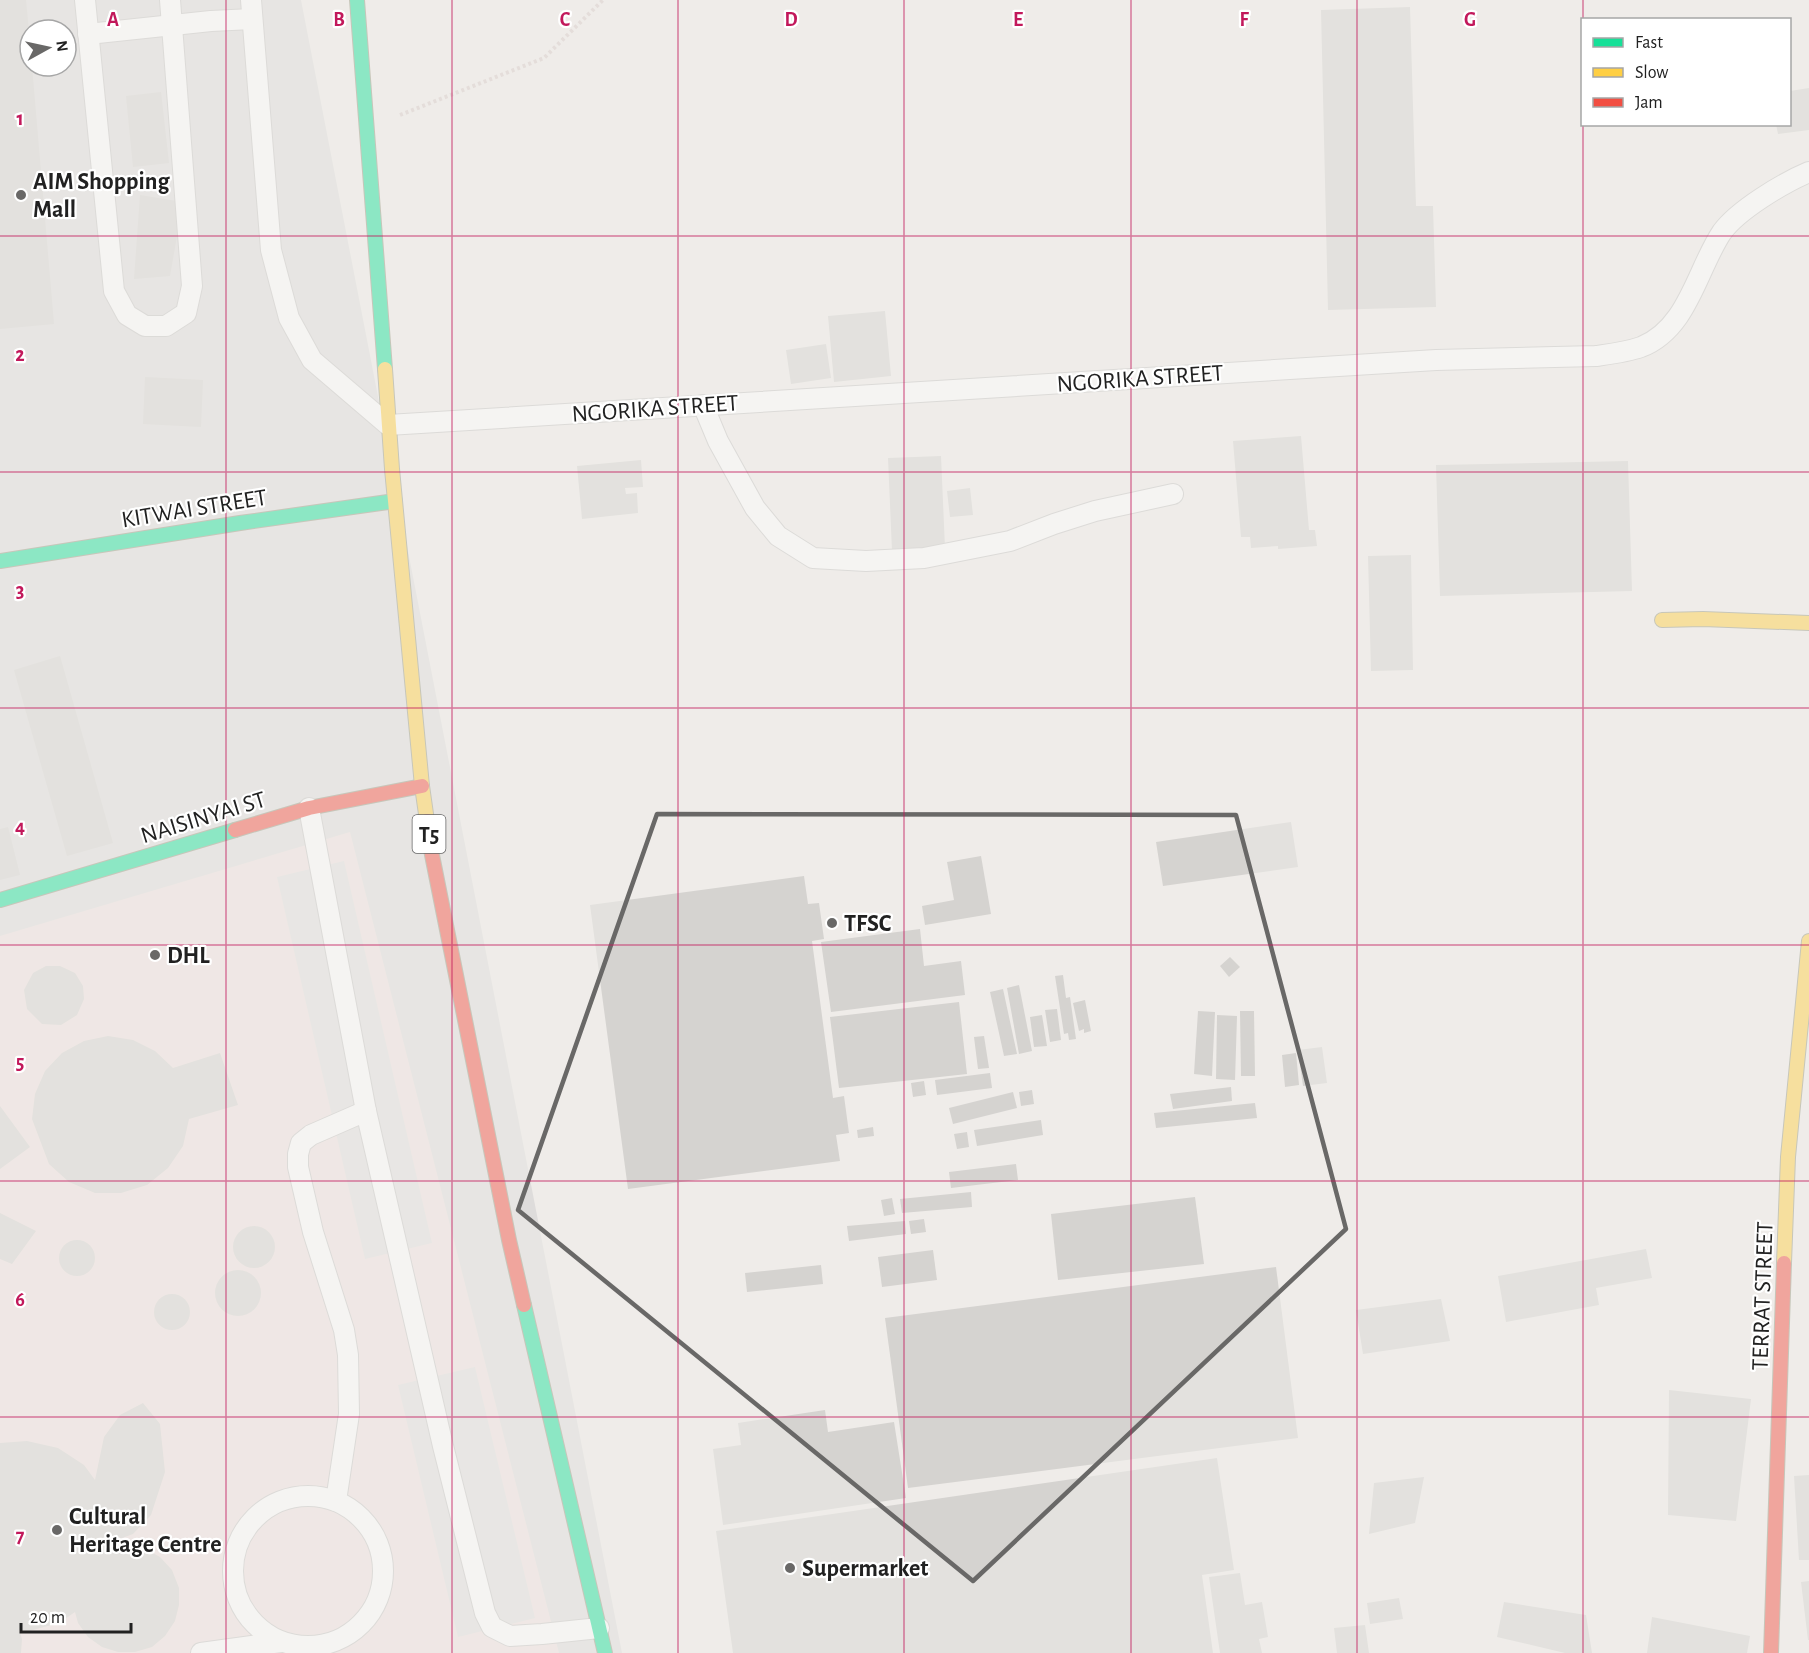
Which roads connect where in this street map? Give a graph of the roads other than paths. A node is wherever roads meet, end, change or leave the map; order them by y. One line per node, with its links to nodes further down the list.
1 (85, 0): 6 (lane)
2 (170, 0): 5 (lane)
3 (357, 0): 9 (main road, T5)
4 (252, 10): 5 (lane); 9 (lane)
5 (172, 25): 6 (lane); 6 (lane)
6 (88, 34)
7 (1809, 172): 8 (lane, NGORIKA STREET)
8 (703, 405): 9 (lane, NGORIKA STREET); 10 (lane)
9 (388, 425): 11 (main road, T5)
10 (1173, 494)
11 (395, 501): 12 (main road, KITWAI STREET); 15 (main road, T5)
12 (0, 561)
13 (1662, 620): 14 (main road)
14 (1809, 623)
15 (422, 786): 16 (main road, NAISINYAI ST); 21 (main road, T5)
16 (309, 808): 17 (main road, NAISINYAI ST); 19 (lane)
17 (0, 900)
18 (1809, 941): 25 (main road, TERRAT STREET)
19 (366, 1111): 20 (lane); 21 (lane)
20 (336, 1501): 22 (lane); 22 (lane)
21 (599, 1628): 24 (main road, T5)
22 (281, 1642): 23 (lane)
23 (201, 1653)
24 (605, 1653)
25 (1771, 1653)

